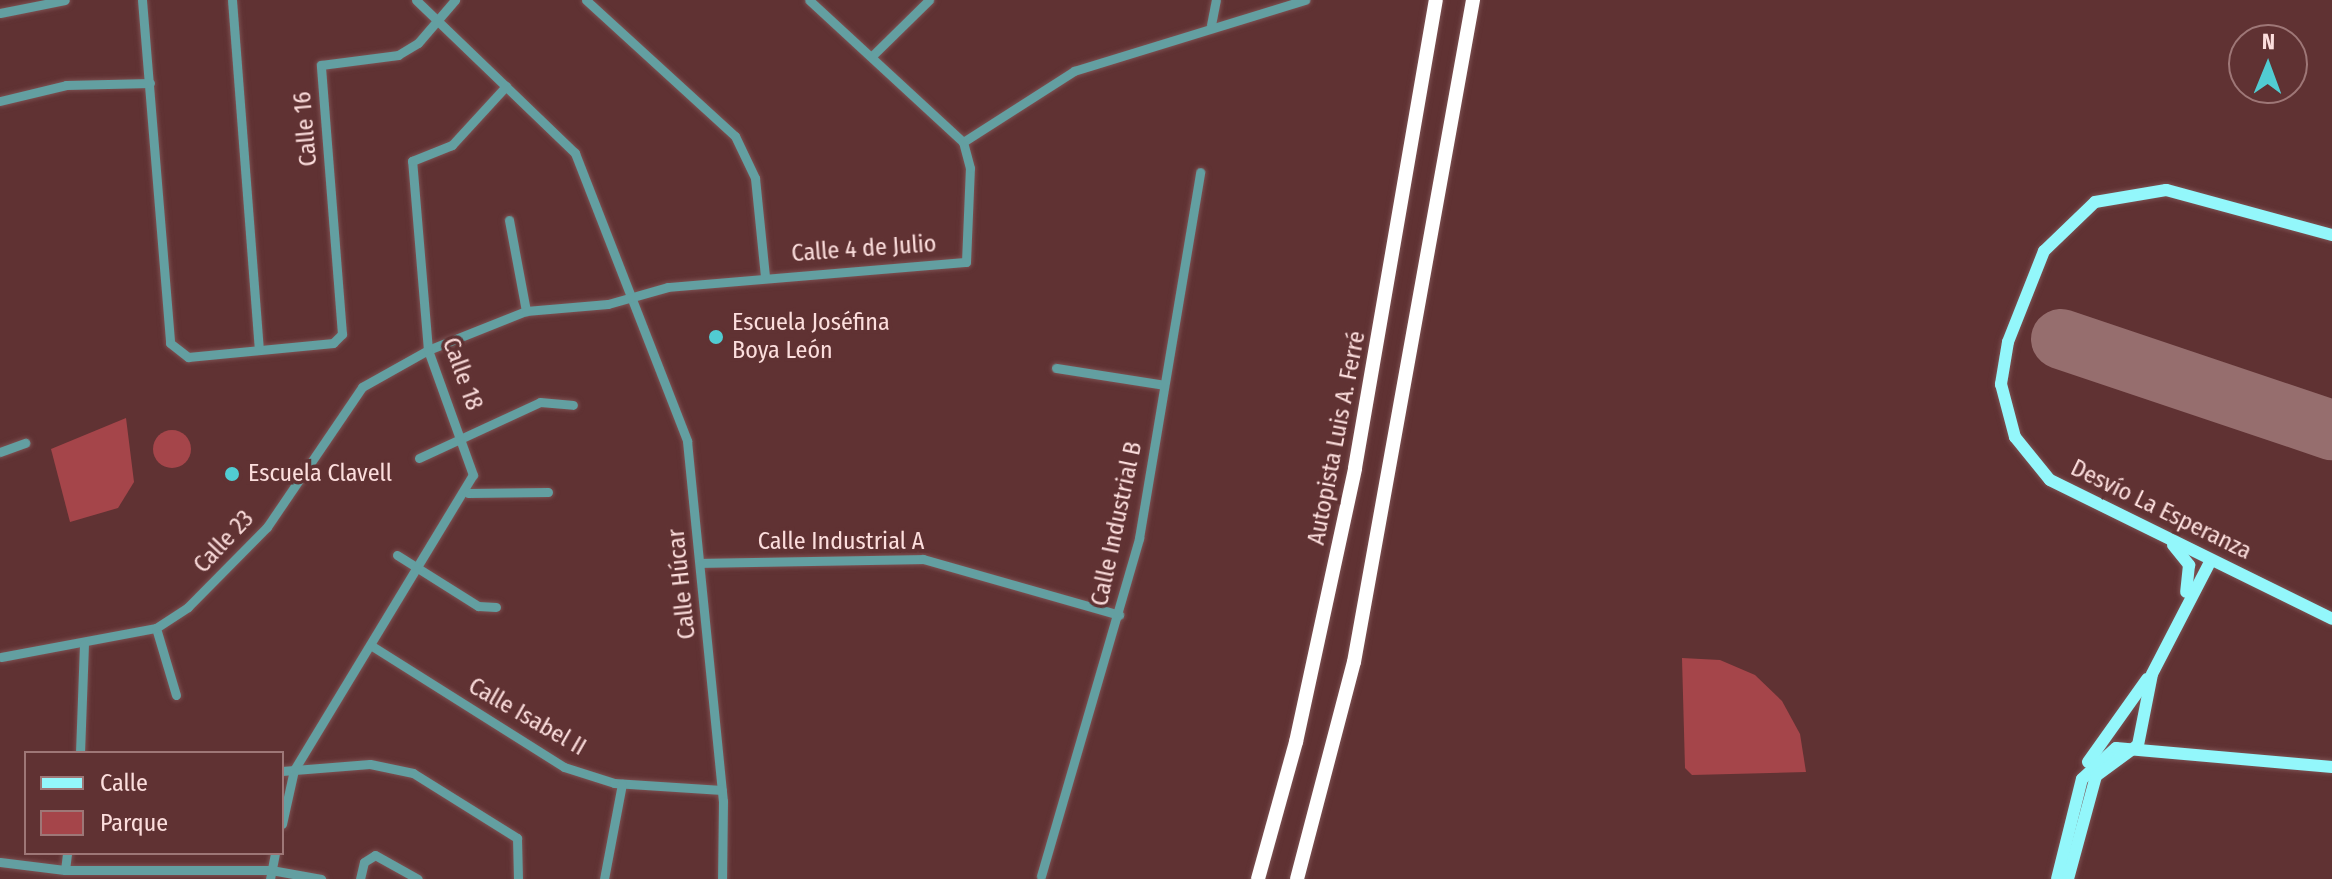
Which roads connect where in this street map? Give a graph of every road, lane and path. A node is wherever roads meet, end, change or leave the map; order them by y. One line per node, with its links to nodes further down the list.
1 (65, 0): 13 (street)
2 (142, 0): 18 (street)
3 (232, 0): 28 (street)
4 (416, 0): 15 (street, Calle Húcar)
5 (455, 0): 15 (street)
6 (586, 0): 25 (street)
7 (809, 0): 17 (street)
8 (929, 0): 17 (street)
9 (1216, 0): 16 (street)
10 (1305, 0): 16 (street)
11 (1436, 0): 77 (highway, Autopista Luis A. Ferré)
12 (1473, 0): 64 (highway)
13 (29, 2): 14 (street)
14 (0, 13)
15 (438, 19): 19 (street, Calle Húcar); 28 (street, Calle 16)
16 (1211, 25): 21 (street)
17 (872, 56): 21 (street)
18 (150, 83): 20 (street); 28 (street)
19 (506, 86): 26 (street, Calle Húcar); 29 (street, Calle 18)
20 (0, 101)
21 (963, 142): 25 (street, Calle 4 de Julio)
22 (1200, 172): 31 (street, Calle Industrial B)
23 (509, 220): 27 (street)
24 (2332, 235): 39 (main road, Desvío La Esperanza)
25 (765, 276): 26 (street, Calle 4 de Julio)
26 (628, 297): 27 (street, Calle 23); 42 (street, Calle Húcar)
27 (526, 311): 29 (street, Calle 23)
28 (259, 350)
29 (428, 350): 33 (street, Calle 18); 48 (street, Calle 23)
30 (1056, 368): 31 (street)
31 (1164, 385): 46 (street, Calle Industrial B)
32 (573, 405): 33 (street)
33 (463, 434): 36 (street); 38 (street, Calle 18)
34 (25, 443): 35 (street)
35 (0, 452)
36 (419, 458)
37 (548, 492): 38 (street)
38 (468, 493): 43 (street, Calle 18)
39 (2161, 536): 41 (main road, Desvío La Esperanza); 45 (main road)
40 (397, 555): 43 (street)
41 (2211, 560): 45 (main road); 47 (main road, Desvío La Esperanza)
42 (700, 563): 46 (street, Calle Industrial A); 62 (street, Calle Húcar)
43 (421, 571): 44 (street); 50 (street, Calle 18)
44 (496, 607)
45 (2182, 607): 53 (main road)
46 (1119, 615): 70 (street, Calle Industrial B)
47 (2332, 619)
48 (156, 628): 49 (street); 54 (street)
49 (84, 644): 51 (street); 56 (street)
50 (372, 646): 58 (street, Calle 18); 61 (street, Calle Isabel II)
51 (0, 655): 52 (street)
52 (0, 663)
53 (2152, 674): 55 (main road); 60 (main road)
54 (176, 695)
55 (2138, 745): 57 (main road); 60 (main road); 81 (main road)
56 (80, 751)
57 (2332, 767)
58 (294, 770): 59 (street); 63 (street, Calle 18); 74 (street)
59 (284, 771)
60 (2086, 772): 80 (main road)
61 (622, 784): 62 (street, Calle Isabel II); 75 (street)
62 (722, 790): 76 (street, Calle Húcar)
63 (284, 815)
64 (1309, 839): 78 (highway); 79 (highway)
65 (67, 855): 68 (street)
66 (275, 855): 69 (street)
67 (0, 862): 68 (street)
68 (65, 870): 69 (street)
69 (270, 875): 71 (street)
70 (1041, 876)
71 (321, 879)
72 (360, 879): 73 (street)
73 (418, 879)
74 (518, 879)
75 (604, 879)
76 (722, 879)
77 (1258, 879)
78 (1297, 879)
79 (1306, 879)
80 (2057, 879)
81 (2068, 879)

